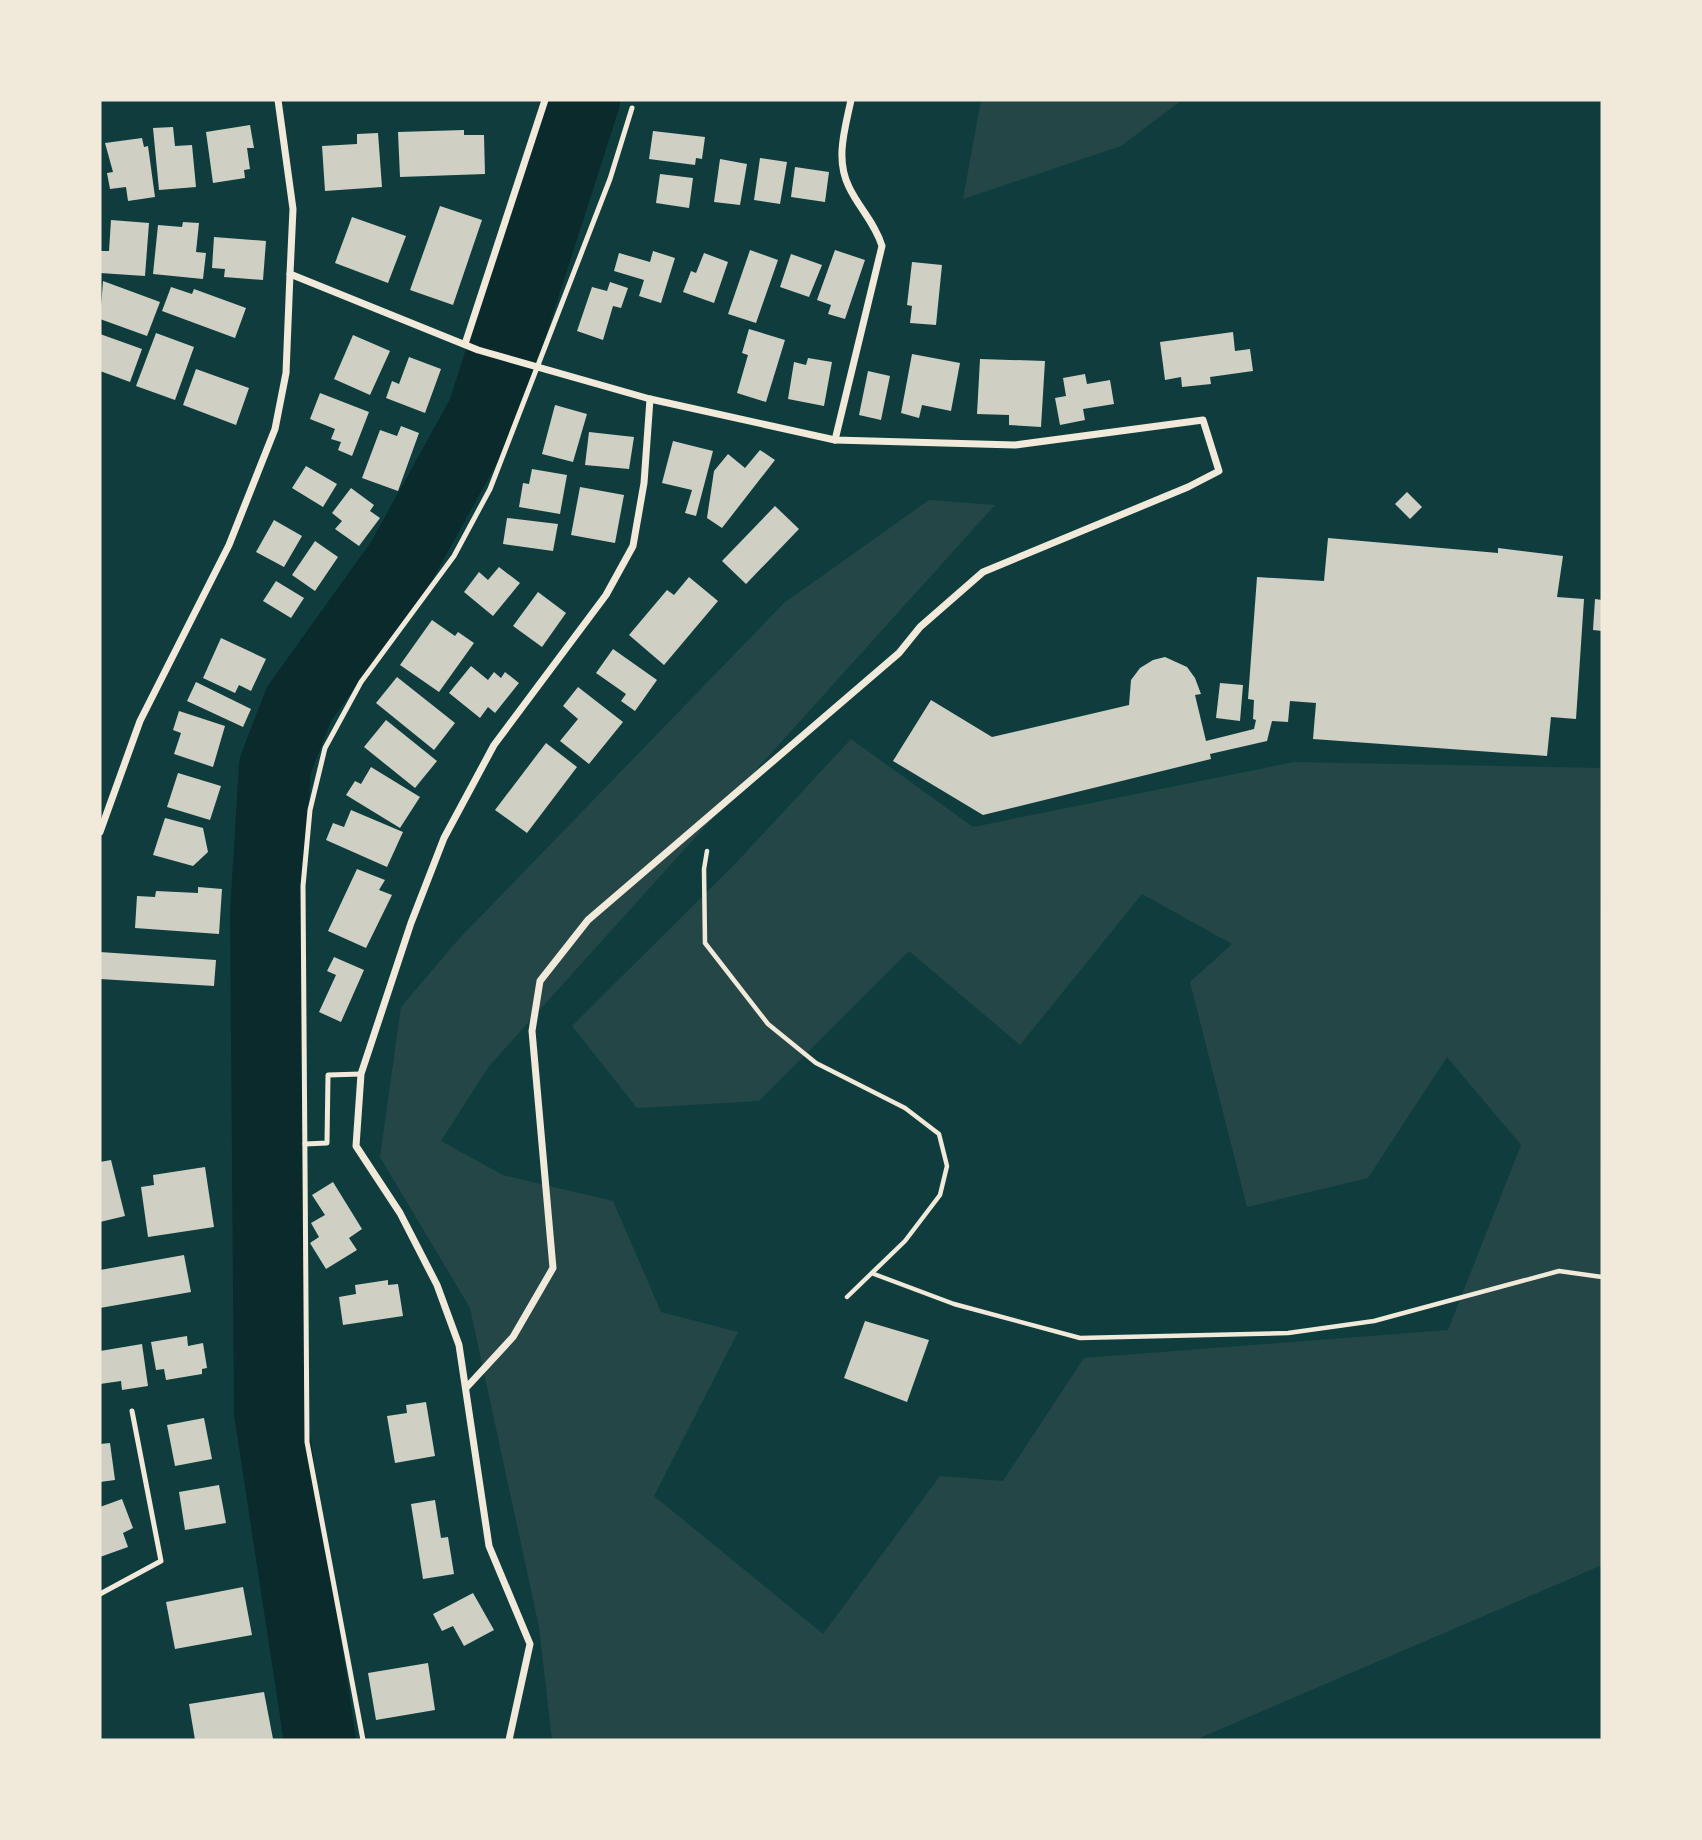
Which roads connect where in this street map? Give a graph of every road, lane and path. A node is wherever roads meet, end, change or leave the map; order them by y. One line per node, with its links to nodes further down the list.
1 (278, 100): 5 (street)
2 (545, 100): 6 (street)
3 (850, 100): 9 (street)
4 (632, 108): 7 (lane)
5 (290, 274): 6 (street); 11 (street)
6 (465, 344): 7 (street)
7 (536, 368): 8 (street); 13 (lane)
8 (649, 399): 9 (street); 12 (street)
9 (835, 440): 10 (street)
10 (713, 813): 14 (path); 17 (street)
11 (100, 832)
12 (361, 1074): 13 (lane); 17 (street)
13 (305, 1144): 20 (lane)
14 (874, 1274): 15 (path); 16 (path)
15 (1602, 1277)
16 (847, 1297)
17 (466, 1388): 21 (street)
18 (132, 1410): 19 (lane)
19 (100, 1594)
20 (363, 1740)
21 (509, 1740)

